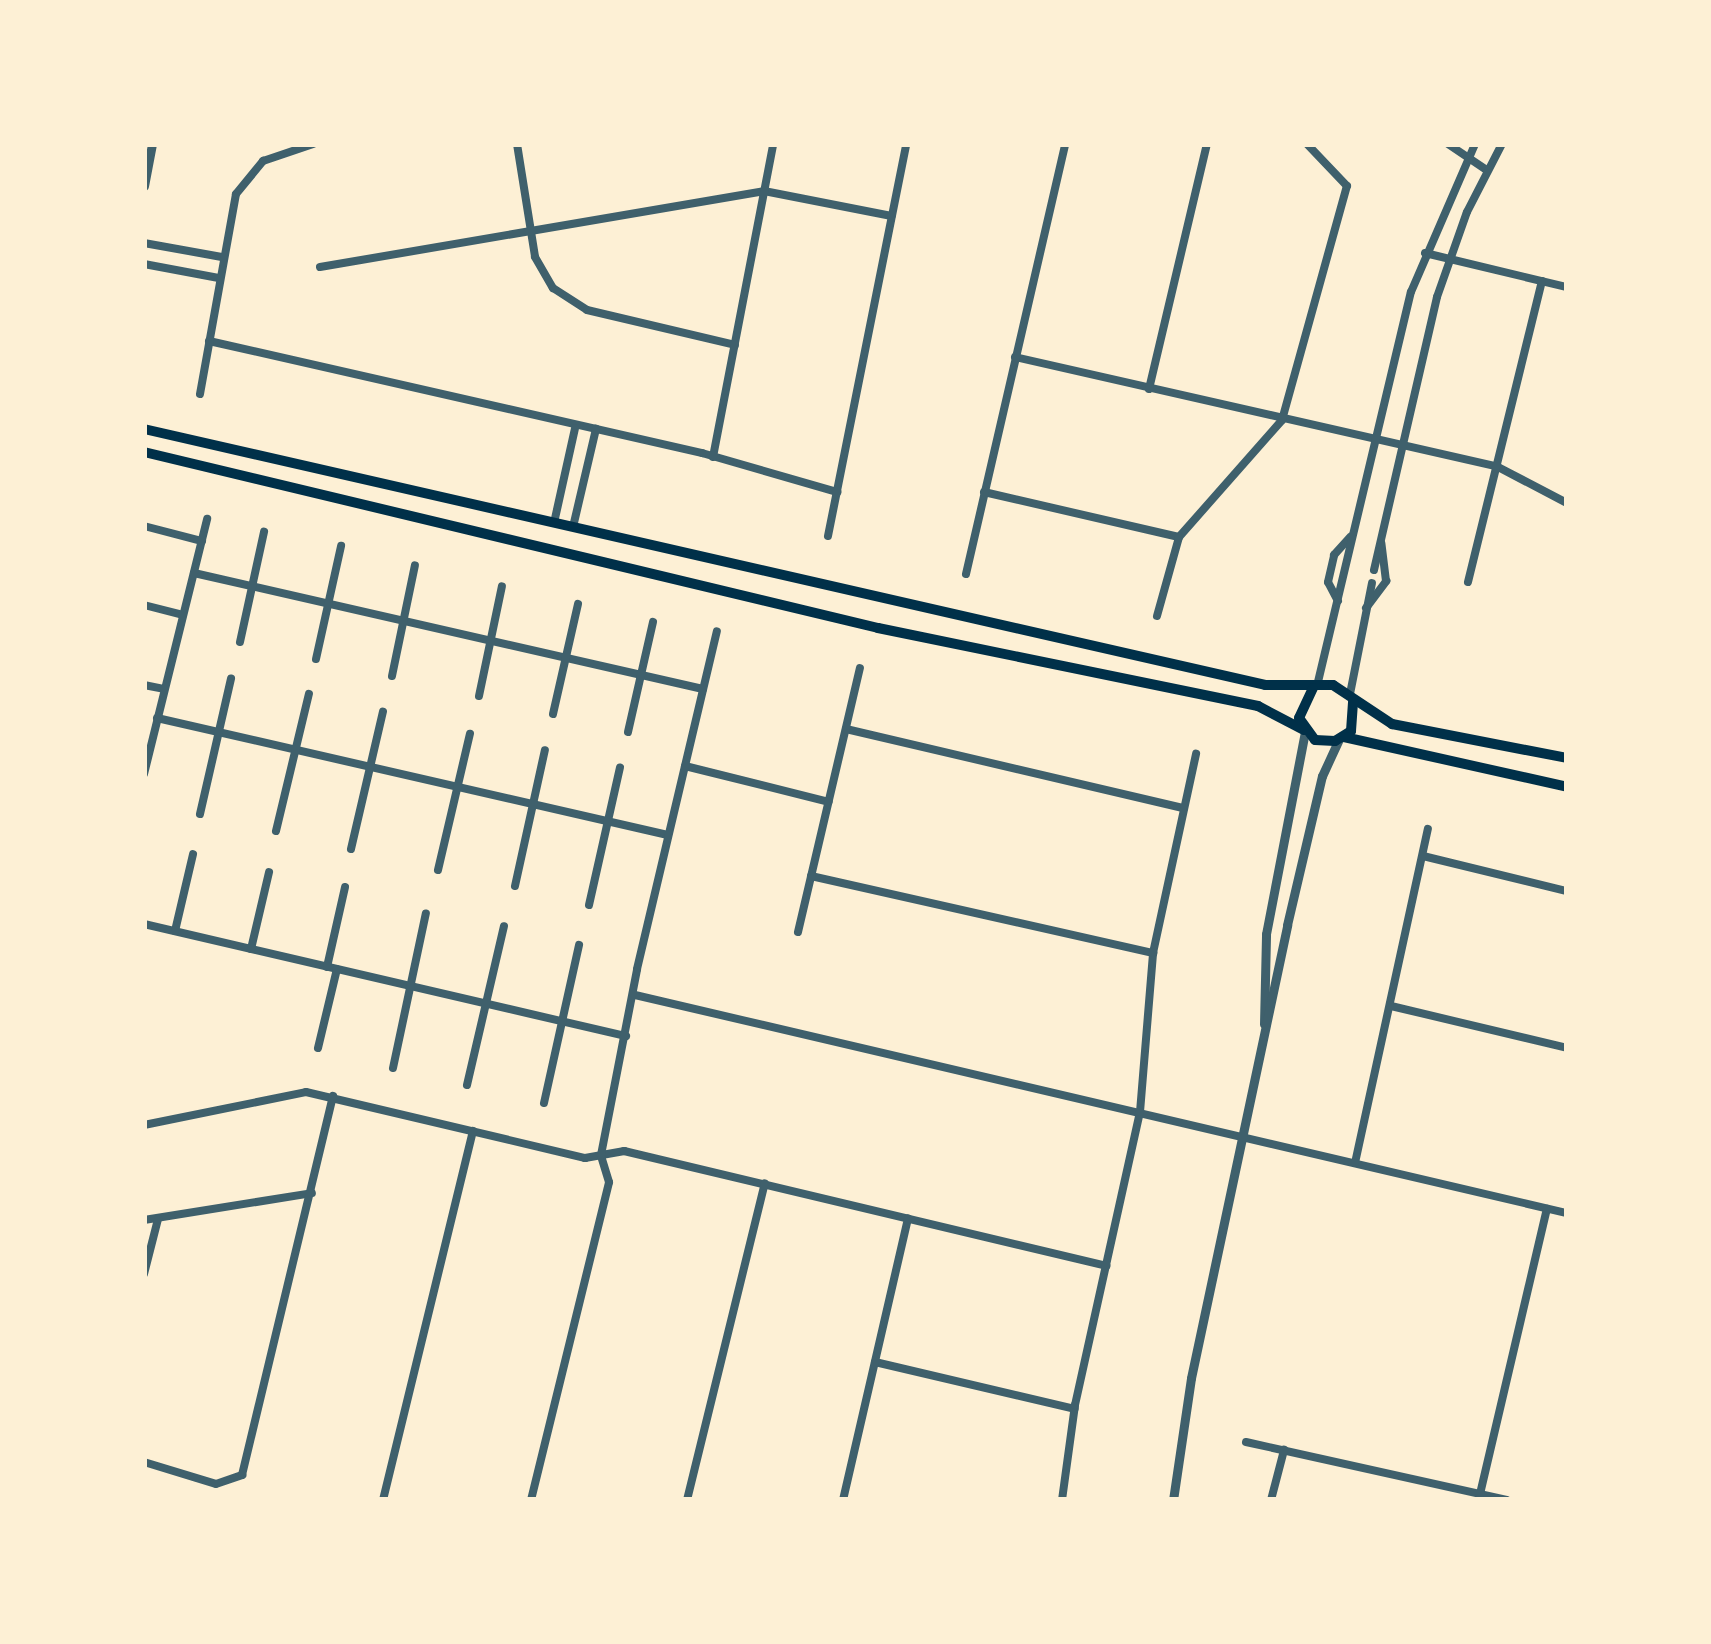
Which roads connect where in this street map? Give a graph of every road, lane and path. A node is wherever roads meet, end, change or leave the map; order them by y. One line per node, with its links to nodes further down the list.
1 (152, 144): 14 (street)
2 (313, 144): 20 (street)
3 (517, 144): 17 (street)
4 (773, 144): 15 (street)
5 (907, 144): 16 (street)
6 (1065, 144): 29 (street)
7 (1207, 144): 30 (street)
8 (1307, 144): 32 (street)
9 (1448, 144): 12 (street)
10 (1474, 144): 12 (street)
11 (1502, 144): 13 (street)
12 (1467, 156): 13 (street); 19 (street)
13 (1485, 169): 21 (street)
14 (144, 186)
15 (764, 191): 16 (street); 17 (street); 28 (street)
16 (892, 216): 41 (street)
17 (530, 231): 23 (street); 28 (street)
18 (144, 243): 20 (street)
19 (1425, 253): 21 (street); 36 (street)
20 (222, 257): 24 (street)
21 (1449, 259): 25 (street); 37 (street)
22 (144, 264): 24 (street)
23 (320, 267)
24 (219, 278): 27 (street)
25 (1542, 281): 26 (street); 40 (street)
26 (1567, 287)
27 (209, 341): 31 (street); 33 (street)
28 (735, 345): 39 (street)
29 (1015, 357): 30 (street); 42 (street)
30 (1149, 389): 32 (street)
31 (200, 394)
32 (1282, 420): 36 (street); 50 (street)
33 (575, 428): 35 (street); 45 (street)
34 (144, 429): 45 (main road)
35 (596, 429): 39 (street); 47 (street)
36 (1375, 441): 37 (street); 80 (street)
37 (1402, 446): 40 (street); 51 (street)
38 (144, 452): 90 (main road)
39 (713, 457): 41 (street)
40 (1498, 467): 43 (street); 58 (street)
41 (837, 492): 49 (street)
42 (984, 492): 50 (street); 57 (street)
43 (1567, 502)
44 (207, 519): 52 (street)
45 (553, 524): 47 (main road)
46 (144, 526): 52 (street)
47 (573, 529): 80 (main road)
48 (264, 532): 60 (street)
49 (829, 536)
50 (1179, 537): 67 (street)
51 (1380, 541): 55 (street); 65 (street)
52 (202, 542): 56 (street)
53 (341, 546): 62 (street)
54 (416, 565): 68 (street)
55 (1374, 570)
56 (194, 573): 60 (street); 66 (street)
57 (966, 574)
58 (1468, 582)
59 (1372, 583): 65 (street)
60 (252, 586): 62 (street); 72 (street)
61 (502, 586): 71 (street)
62 (328, 603): 68 (street); 74 (street)
63 (578, 604): 73 (street)
64 (144, 605): 66 (street)
65 (1366, 609): 85 (street)
66 (183, 615): 81 (street)
67 (1156, 616)
68 (404, 621): 71 (street); 77 (street)
69 (653, 622): 76 (street)
70 (717, 631): 82 (street)
71 (491, 640): 73 (street); 84 (street)
72 (240, 642)
73 (566, 658): 76 (street); 87 (street)
74 (316, 659)
75 (860, 668): 89 (street)
76 (641, 675): 82 (street); 92 (street)
77 (392, 676)
78 (231, 679): 91 (street)
79 (144, 685): 81 (street)
80 (1315, 687): 85 (main road); 90 (main road)
81 (164, 689): 88 (street)
82 (703, 689): 99 (street)
83 (309, 694): 95 (street)
84 (479, 696)
85 (1351, 697): 94 (main road); 98 (main road)
86 (383, 712): 100 (street)
87 (553, 714)
88 (157, 718): 91 (street); 102 (street)
89 (846, 729): 105 (street); 107 (street)
90 (1305, 731): 94 (main road); 140 (street)
91 (219, 732): 95 (street); 108 (street)
92 (628, 732)
93 (470, 734): 103 (street)
94 (1341, 738): 104 (main road); 140 (street)
95 (296, 750): 100 (street); 111 (street)
96 (545, 750): 106 (street)
97 (1196, 754): 107 (street)
98 (1567, 758)
99 (685, 766): 105 (street); 112 (street)
100 (370, 767): 103 (street); 113 (street)
101 (620, 767): 109 (street)
102 (145, 768)
103 (458, 787): 106 (street); 116 (street)
104 (1567, 787)
105 (829, 802): 118 (street)
106 (533, 804): 109 (street); 119 (street)
107 (1183, 808): 130 (street)
108 (200, 814)
109 (608, 821): 112 (street); 122 (street)
110 (1428, 829): 115 (street)
111 (276, 831)
112 (668, 835): 133 (street)
113 (351, 849)
114 (193, 854): 126 (street)
115 (1423, 856): 121 (street); 135 (street)
116 (438, 870)
117 (269, 872): 129 (street)
118 (811, 876): 127 (street); 130 (street)
119 (515, 886)
120 (344, 887): 131 (street)
121 (1567, 891)
122 (590, 905)
123 (426, 913): 132 (street)
124 (144, 924): 126 (street)
125 (503, 926): 134 (street)
126 (175, 931): 129 (street)
127 (798, 932)
128 (579, 945): 136 (street)
129 (250, 949): 131 (street)
130 (1153, 953): 145 (street)
131 (332, 968): 132 (street); 138 (street)
132 (411, 986): 134 (street); 141 (street)
133 (634, 995): 137 (street); 145 (street)
134 (486, 1004): 136 (street); 142 (street)
135 (1391, 1006): 139 (street); 149 (street)
136 (562, 1021): 137 (street); 144 (street)
137 (626, 1036): 148 (street)
138 (318, 1048)
139 (1567, 1048)
140 (1263, 1054): 170 (street)
141 (393, 1068)
142 (467, 1085)
143 (333, 1096): 146 (street); 147 (street); 151 (street)
144 (544, 1102)
145 (1140, 1112): 149 (street); 157 (street)
146 (144, 1125)
147 (473, 1131): 148 (street); 165 (street)
148 (601, 1155): 150 (street); 166 (street)
149 (1355, 1163): 152 (street)
150 (765, 1183): 154 (street); 167 (street)
151 (312, 1193): 155 (street); 163 (street)
152 (1548, 1208): 153 (street); 164 (street)
153 (1567, 1213)
154 (908, 1218): 157 (street); 159 (street)
155 (158, 1219): 156 (street); 158 (street)
156 (144, 1220)
157 (1106, 1266): 160 (street)
158 (144, 1274)
159 (875, 1362): 160 (street); 168 (street)
160 (1075, 1409): 169 (street)
161 (1246, 1442): 162 (street)
162 (1283, 1450): 164 (street); 171 (street)
163 (144, 1462)
164 (1480, 1494): 172 (street)
165 (382, 1500)
166 (531, 1500)
167 (687, 1500)
168 (842, 1500)
169 (1063, 1500)
170 (1173, 1500)
171 (1271, 1500)
172 (1507, 1500)

